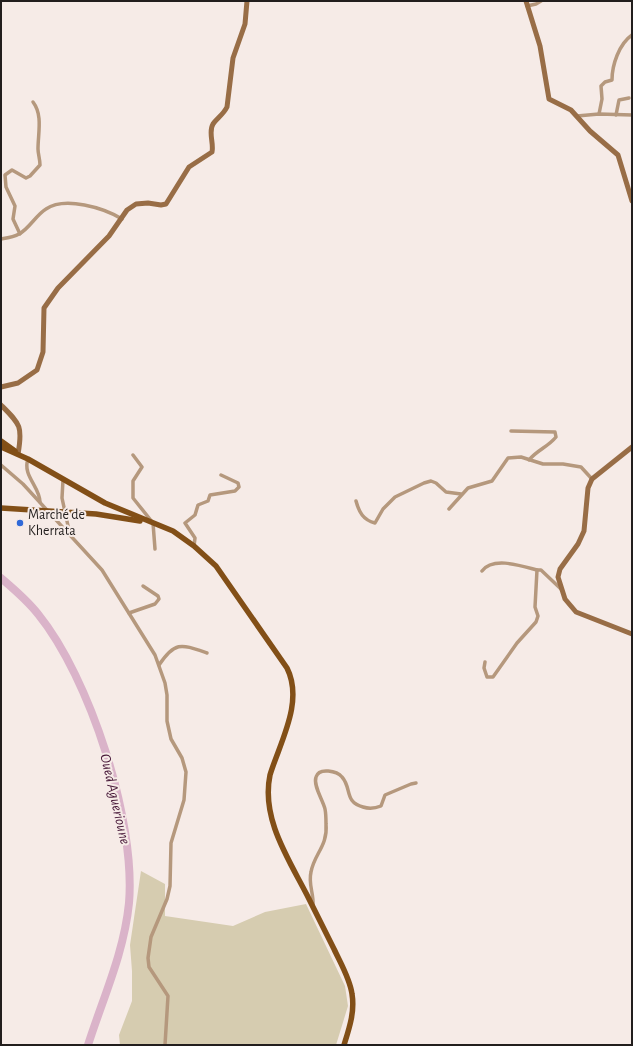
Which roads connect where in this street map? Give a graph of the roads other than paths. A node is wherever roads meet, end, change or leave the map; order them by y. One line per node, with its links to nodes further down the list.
1 (247, 1): 12 (street)
2 (540, 1): 3 (street)
3 (527, 3): 10 (street)
4 (632, 35): 7 (street)
5 (629, 98): 8 (street)
6 (33, 102): 13 (street)
7 (599, 114): 8 (street); 10 (street)
8 (616, 115): 9 (street)
9 (632, 115)
10 (577, 116): 11 (street)
11 (632, 201)
12 (122, 219): 13 (street); 15 (street)
13 (20, 234): 14 (street)
14 (1, 239)
15 (1, 387)
16 (1, 405): 21 (street)
17 (511, 431): 24 (street)
18 (1, 441): 21 (main road)
19 (1, 447): 21 (main road)
20 (632, 447): 27 (street)
21 (18, 454): 23 (main road)
22 (133, 455): 34 (street)
23 (28, 459): 28 (main road); 31 (street)
24 (529, 460): 27 (street); 29 (street)
25 (1, 465): 31 (street)
26 (221, 475): 36 (street)
27 (592, 479): 41 (street)
28 (63, 480): 34 (main road); 35 (street)
29 (461, 494): 30 (street); 33 (street)
30 (356, 501)
31 (40, 502): 35 (street)
32 (1, 508): 34 (main road)
33 (449, 509)
34 (151, 523): 36 (main road); 37 (street)
35 (70, 536): 42 (street)
36 (194, 546): 48 (main road)
37 (155, 549)
38 (537, 570): 39 (street); 41 (street); 45 (street)
39 (482, 571)
40 (143, 586): 42 (street)
41 (562, 590): 43 (street)
42 (129, 613): 46 (street)
43 (632, 634)
44 (207, 653): 46 (street)
45 (485, 662)
46 (159, 665): 49 (street)
47 (416, 783): 48 (street)
48 (313, 906): 50 (main road)
49 (165, 1045)
50 (344, 1045)

